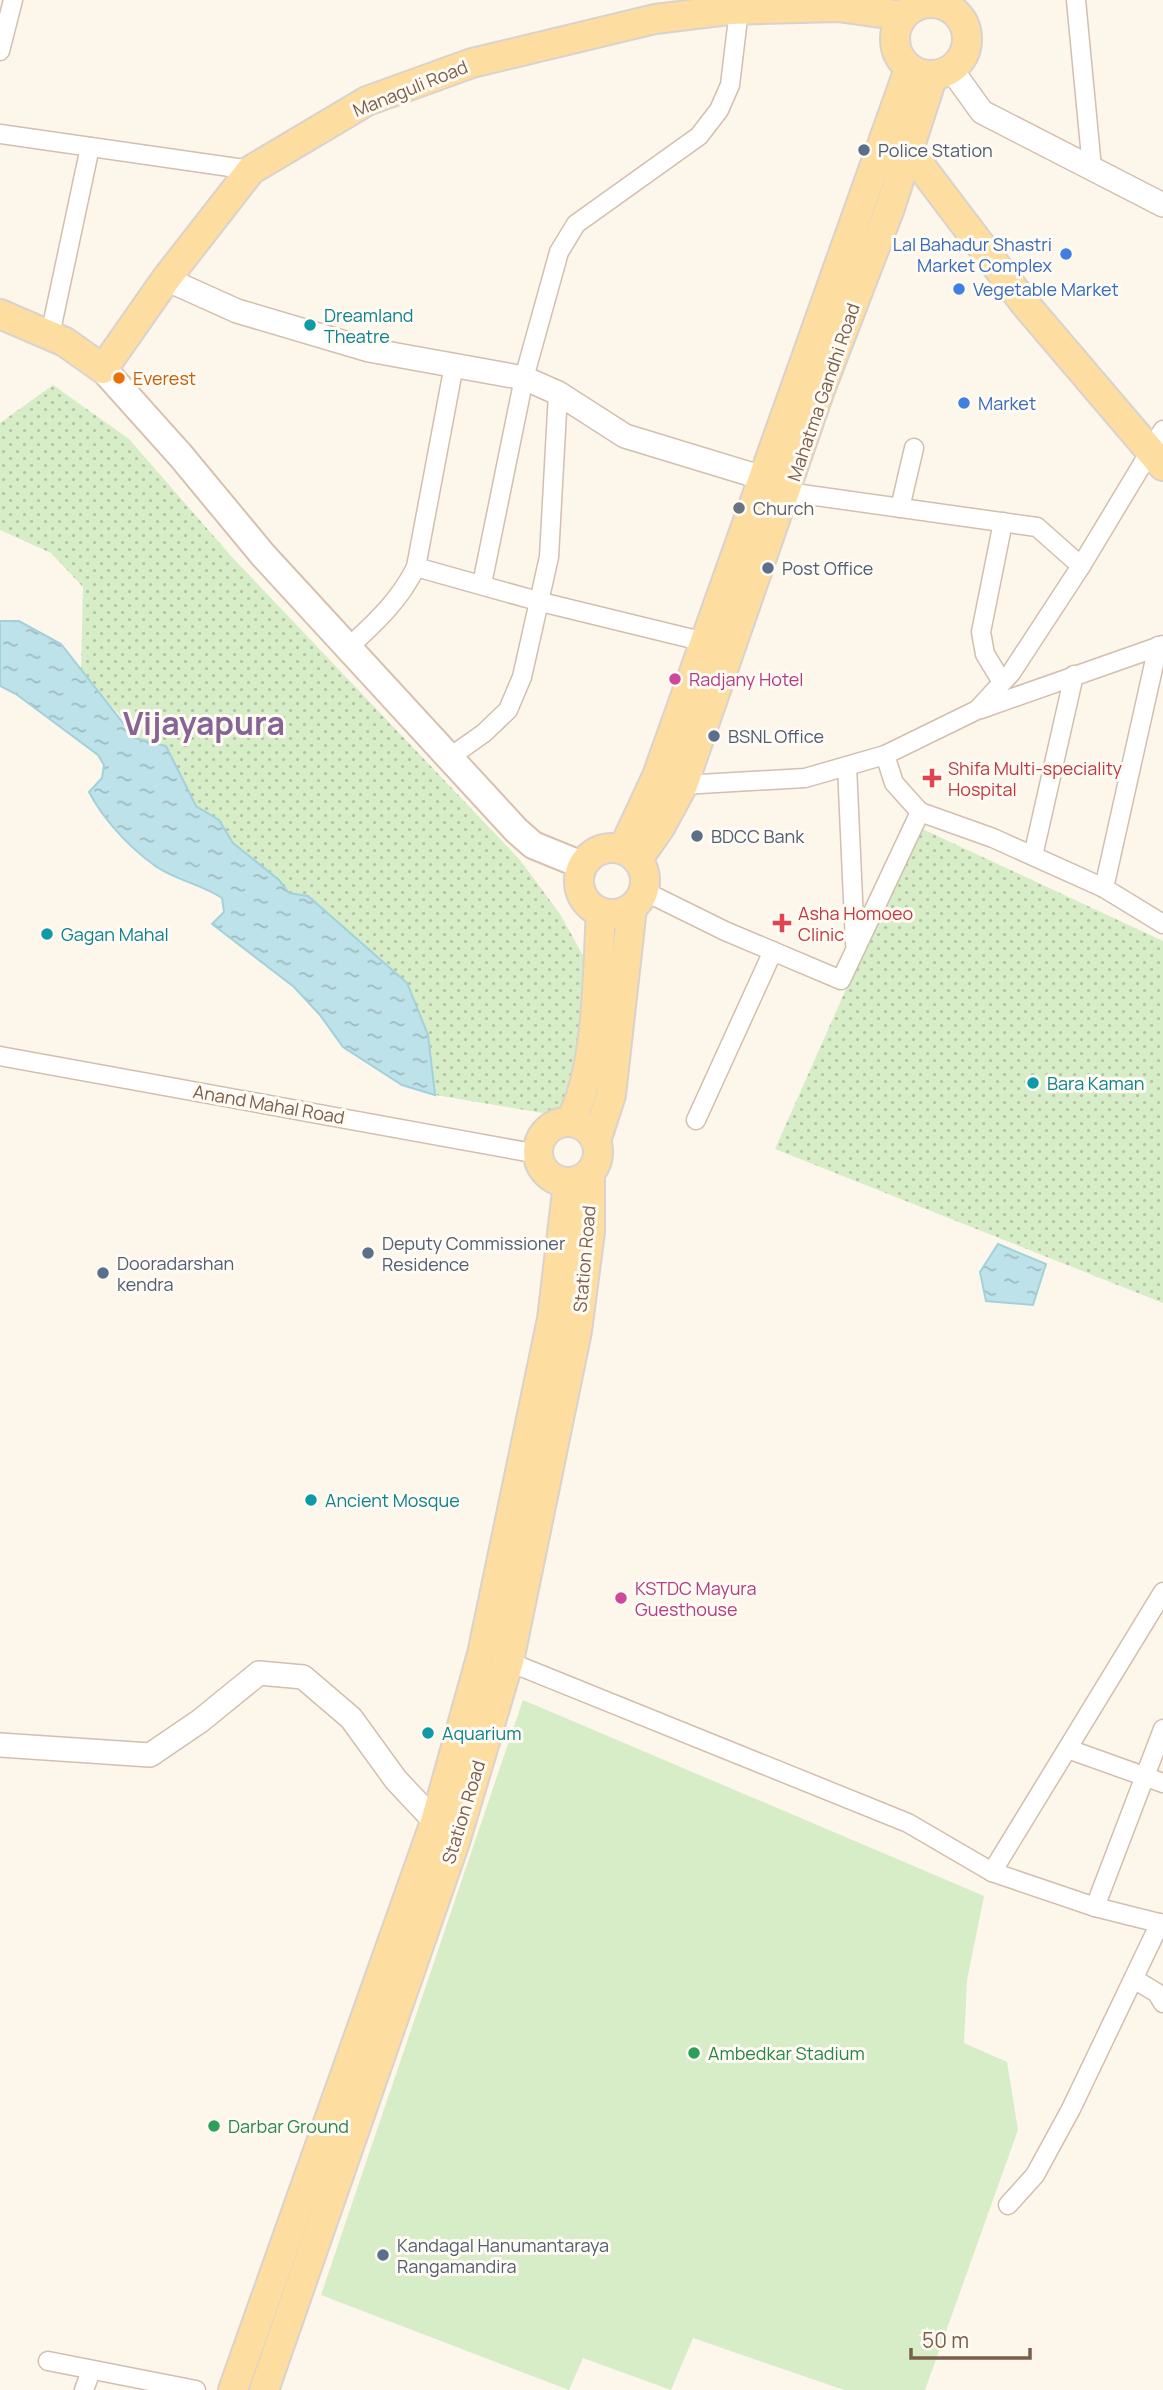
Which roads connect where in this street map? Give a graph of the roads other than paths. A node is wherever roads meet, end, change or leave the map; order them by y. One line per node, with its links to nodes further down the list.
1 (13, 0): 6 (street)
2 (1076, 0): 11 (street)
3 (951, 4): 5 (main road); 7 (main road)
4 (732, 6): 5 (main road, Managuli Road); 12 (main road, Managuli Road); 19 (street)
5 (902, 16): 7 (main road)
6 (0, 51)
7 (931, 71): 10 (main road, Mahatma Gandhi Road); 11 (street); 23 (main road, Mahatma Gandhi Road)
8 (0, 134): 9 (street)
9 (90, 147): 12 (street); 16 (street)
10 (910, 152): 22 (main road); 23 (main road, Mahatma Gandhi Road)
11 (1092, 168): 13 (street)
12 (251, 170): 14 (main road, Managuli Road)
13 (1163, 205)
14 (166, 279): 17 (street); 18 (main road, Managuli Road)
15 (0, 314): 16 (main road)
16 (50, 335): 18 (main road)
17 (454, 365): 19 (street); 27 (street)
18 (103, 369): 32 (main road)
19 (524, 378): 20 (street); 28 (street)
20 (558, 393): 23 (street); 29 (street)
21 (914, 448): 24 (street)
22 (1159, 449): 26 (street)
23 (775, 485): 24 (street); 30 (main road, Mahatma Gandhi Road); 39 (main road, Mahatma Gandhi Road)
24 (900, 508): 25 (street)
25 (1003, 523): 26 (street); 34 (street)
26 (1081, 566): 34 (street)
27 (416, 567): 28 (street); 32 (street)
28 (482, 584): 29 (street)
29 (541, 602): 30 (street); 37 (street)
30 (705, 642): 41 (main road, Mahatma Gandhi Road)
31 (1161, 645): 33 (street); 44 (street)
32 (349, 647): 37 (main road)
33 (1074, 675): 35 (street); 42 (street)
34 (1002, 682): 35 (street)
35 (977, 710): 36 (street)
36 (885, 755): 38 (street); 40 (street)
37 (450, 757): 43 (main road)
38 (846, 766): 39 (street); 48 (street)
39 (683, 785): 41 (main road, Mahatma Gandhi Road)
40 (920, 812): 42 (street); 48 (street)
41 (630, 854): 43 (main road); 45 (main road)
42 (1033, 856): 44 (street)
43 (582, 865): 46 (main road)
44 (1104, 888): 47 (street)
45 (638, 899): 46 (main road); 49 (street); 53 (main road)
46 (601, 913): 52 (main road)
47 (1163, 924)
48 (855, 949): 49 (street)
49 (772, 951): 51 (street)
50 (0, 1056): 54 (street, Anand Mahal Road)
51 (696, 1120)
52 (570, 1122): 53 (main road); 54 (main road)
53 (596, 1141): 55 (main road)
54 (538, 1154): 55 (main road)
55 (579, 1178): 57 (main road, Station Road); 58 (main road, Station Road)
56 (1163, 1592): 61 (street)
57 (482, 1654): 58 (street); 64 (main road, Station Road)
58 (509, 1661): 65 (main road, Station Road); 66 (street)
59 (1163, 1729): 62 (street)
60 (0, 1745): 64 (street)
61 (1068, 1749): 62 (street); 66 (street)
62 (1144, 1775): 63 (street); 67 (street)
63 (1163, 1783)
64 (435, 1822): 65 (street); 76 (main road, Station Road)
65 (455, 1842): 77 (main road, Station Road)
66 (992, 1872): 67 (street)
67 (1095, 1907): 68 (street)
68 (1162, 1923): 69 (street)
69 (1134, 1979): 70 (street); 71 (street)
70 (1163, 2003)
71 (1008, 2205)
72 (48, 2361): 73 (street)
73 (91, 2371): 74 (street); 75 (street)
74 (84, 2390)
75 (196, 2390)
76 (233, 2390)
77 (264, 2390)

